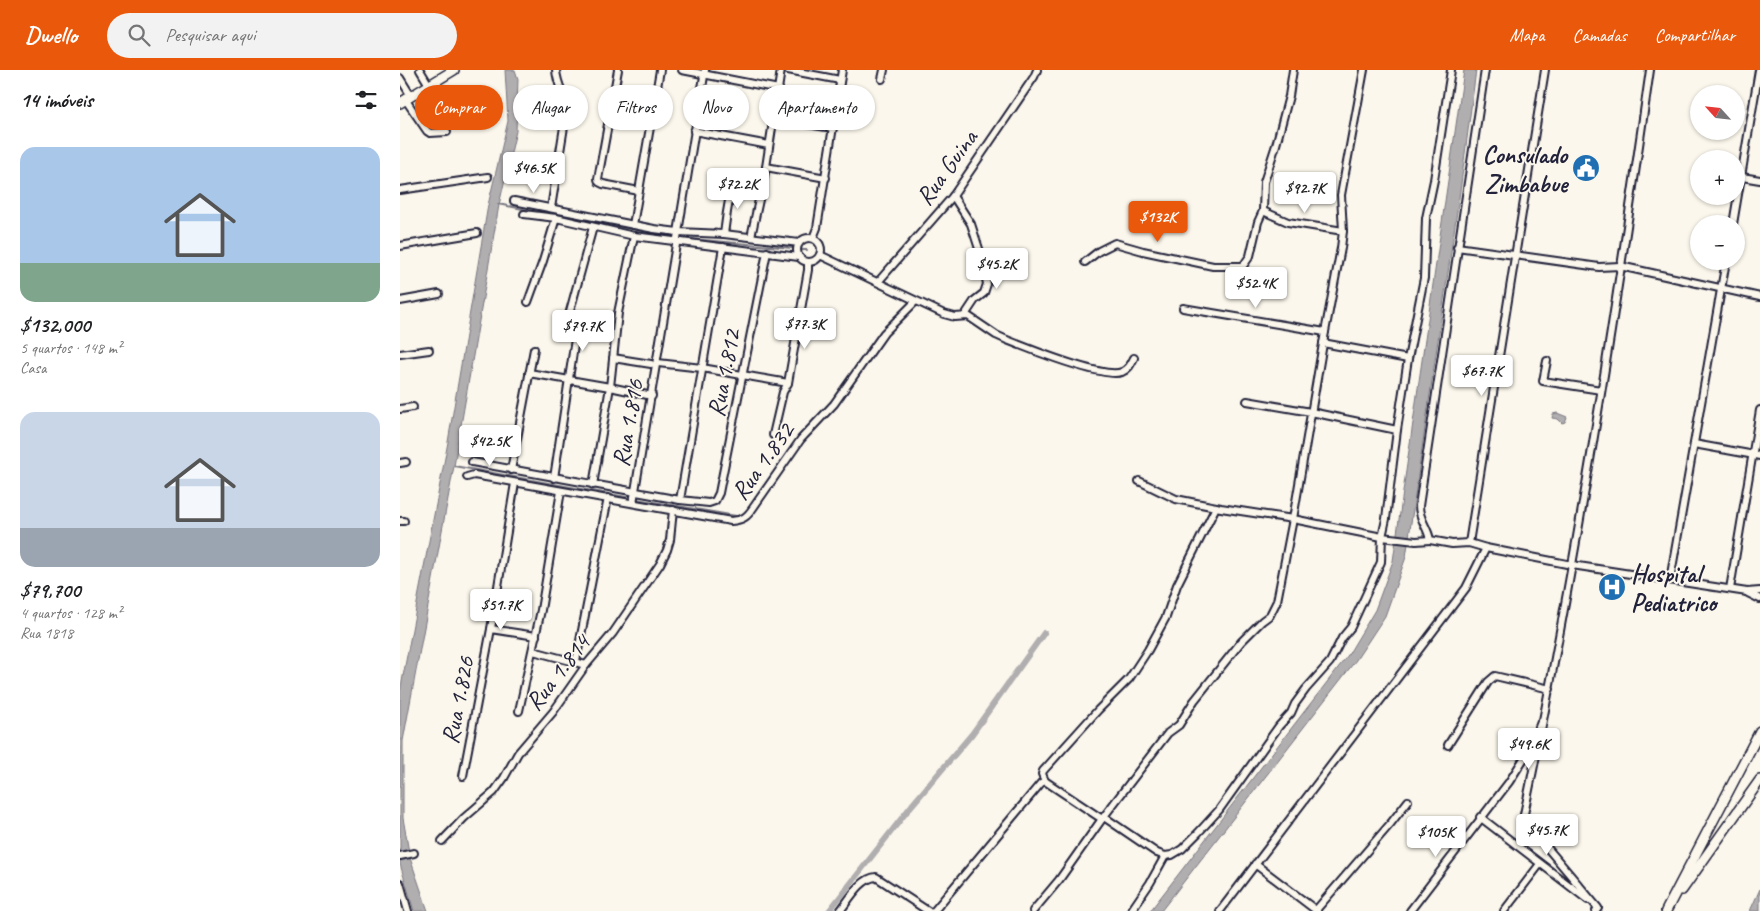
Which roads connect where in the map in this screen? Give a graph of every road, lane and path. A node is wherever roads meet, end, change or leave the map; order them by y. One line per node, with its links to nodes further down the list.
1 (420, 70): 23 (street)
2 (454, 70): 23 (street)
3 (556, 70): 44 (street)
4 (618, 70): 41 (street)
5 (660, 70): 41 (street)
6 (682, 70): 19 (street)
7 (781, 70): 25 (street)
8 (788, 70): 22 (street)
9 (842, 70): 22 (street)
10 (884, 70): 21 (street)
11 (1037, 70): 42 (street, Rua Guina)
12 (1293, 70): 45 (street)
13 (1364, 70): 50 (street)
14 (1451, 70): 86 (street)
15 (1484, 70): 61 (street)
16 (1545, 70): 64 (street)
17 (1650, 70): 68 (street)
18 (1759, 70): 33 (street)
19 (704, 72): 24 (street); 30 (street, Rua 1.816)
20 (400, 78): 27 (street)
21 (882, 79)
22 (840, 80): 26 (street)
23 (428, 85)
24 (759, 85)
25 (780, 85)
26 (839, 85)
27 (405, 99): 31 (street)
28 (772, 130): 32 (street)
29 (833, 130): 36 (street)
30 (694, 131): 32 (street); 51 (street, Rua 1.816)
31 (447, 132)
32 (769, 145): 34 (street)
33 (1745, 158)
34 (766, 167): 36 (street); 55 (street)
35 (488, 177): 40 (street)
36 (826, 178): 56 (street)
37 (1745, 178): 38 (street)
38 (1760, 180)
39 (732, 183): 53 (street)
40 (400, 190)
41 (639, 191): 48 (street)
42 (953, 196): 70 (street, Rua Guina); 78 (street)
43 (514, 202): 44 (street)
44 (551, 208): 48 (street)
45 (1263, 212): 50 (street); 67 (street)
46 (524, 214): 47 (street)
47 (556, 218): 49 (street); 75 (street)
48 (633, 225): 51 (street)
49 (593, 227): 54 (street); 92 (street)
50 (1343, 231): 79 (street)
51 (678, 232): 53 (street); 57 (street, Rua 1.816)
52 (476, 233): 59 (street)
53 (724, 234): 55 (street)
54 (634, 236): 57 (street); 84 (street)
55 (751, 237): 58 (street)
56 (813, 238): 58 (street); 63 (street)
57 (677, 243): 60 (street); 88 (street, Rua 1.816)
58 (799, 243): 65 (street)
59 (400, 246)
60 (723, 247): 62 (street); 89 (street)
61 (1457, 247): 64 (street); 123 (street)
62 (767, 252): 65 (street); 91 (street, Rua 1.812)
63 (820, 255): 66 (street); 70 (street)
64 (1516, 255): 68 (street); 124 (street)
65 (800, 257): 66 (street)
66 (808, 262): 93 (street)
67 (1085, 262)
68 (1620, 266): 71 (street); 95 (street)
69 (1724, 270): 71 (street)
70 (878, 282): 76 (street)
71 (1721, 289): 73 (street); 104 (street)
72 (439, 294): 74 (street)
73 (1760, 297)
74 (400, 301)
75 (528, 302)
76 (915, 302): 78 (street); 120 (street, Rua 1.832)
77 (1183, 308): 79 (street)
78 (965, 316): 85 (street)
79 (1325, 332): 80 (street)
80 (1323, 344): 86 (street); 101 (street)
81 (534, 349): 90 (street)
82 (429, 350): 83 (street)
83 (400, 354)
84 (613, 358): 88 (street); 94 (street)
85 (1134, 358)
86 (1408, 359): 102 (street)
87 (1547, 361): 95 (street)
88 (654, 363): 89 (street); 96 (street, Rua 1.816)
89 (702, 368): 91 (street); 117 (street)
90 (529, 373): 92 (street); 108 (street)
91 (743, 375): 93 (street); 117 (street, Rua 1.812)
92 (568, 380): 94 (street); 110 (street)
93 (788, 383): 103 (street)
94 (610, 387): 96 (street); 113 (street)
95 (1601, 390): 126 (street)
96 (652, 396): 115 (street, Rua 1.816)
97 (1246, 401): 101 (street)
98 (413, 407): 99 (street)
99 (400, 409)
100 (1760, 410): 105 (street)
101 (1311, 412): 102 (street); 121 (street)
102 (1397, 430): 122 (street)
103 (774, 435)
104 (1694, 444): 105 (street); 127 (street)
105 (1752, 455): 106 (street); 128 (street)
106 (1760, 456)
107 (472, 462): 108 (street)
108 (511, 470): 110 (street)
109 (467, 477): 112 (street, Rua 1.832)
110 (554, 478): 113 (street)
111 (1139, 482): 119 (street)
112 (515, 483): 114 (street, Rua 1.832); 132 (street, Rua 1.826)
113 (593, 485): 115 (street)
114 (561, 491): 116 (street, Rua 1.832); 133 (street)
115 (636, 492): 117 (street); 118 (street, Rua 1.816)
116 (608, 498): 118 (street, Rua 1.832); 135 (street)
117 (680, 500)
118 (634, 503): 120 (street, Rua 1.832)
119 (1216, 507): 121 (street); 144 (street)
120 (673, 510): 136 (street, Rua 1.814)
121 (1293, 519): 122 (street); 146 (street)
122 (1382, 537): 123 (street); 151 (street)
123 (1430, 540): 124 (street)
124 (1469, 543): 125 (street)
125 (1486, 548): 126 (street); 152 (street)
126 (1572, 565): 127 (street); 137 (street)
127 (1670, 580): 128 (street)
128 (1730, 589): 130 (street)
129 (1760, 591): 130 (street)
130 (1747, 592): 131 (street)
131 (1760, 599)
132 (491, 629): 133 (street); 142 (street, Rua 1.826)
133 (536, 636): 134 (street)
134 (533, 651): 135 (street); 139 (street)
135 (576, 661): 136 (street)
136 (586, 665): 148 (street, Rua 1.814)
137 (1550, 690): 138 (street); 141 (street)
138 (1547, 705): 147 (street); 156 (street)
139 (519, 711)
140 (1760, 731): 166 (street)
141 (1448, 745)
142 (463, 776)
143 (1760, 780): 166 (street)
144 (1045, 781): 146 (street); 160 (street)
145 (1408, 801): 155 (street)
146 (1103, 818): 151 (street); 161 (street)
147 (1480, 818): 153 (street); 164 (street)
148 (442, 841)
149 (413, 853): 150 (street)
150 (400, 856)
151 (1165, 856): 162 (street)
152 (1256, 864): 155 (street); 163 (street)
153 (1540, 864): 156 (street); 165 (street)
154 (400, 883): 157 (street)
155 (1317, 910)
156 (1599, 910)
157 (408, 911)
158 (840, 911): 159 (street)
159 (928, 911)
160 (934, 911)
161 (1033, 911)
162 (1131, 911)
163 (1220, 911)
164 (1410, 911)
165 (1504, 911)
166 (1667, 911)

